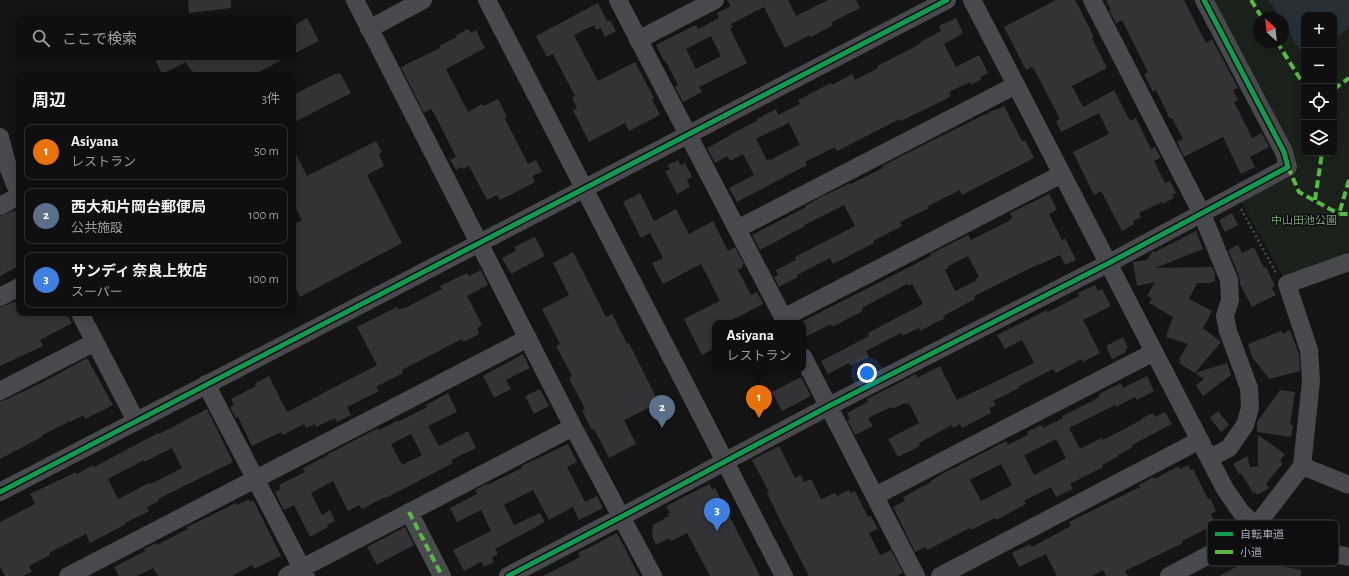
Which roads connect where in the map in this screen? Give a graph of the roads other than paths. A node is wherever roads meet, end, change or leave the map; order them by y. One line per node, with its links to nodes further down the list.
1 (355, 0): 10 (street)
2 (423, 0): 10 (street)
3 (487, 0): 17 (street)
4 (618, 0): 11 (street)
5 (715, 0): 11 (street)
6 (947, 0): 13 (street)
7 (972, 0): 12 (street)
8 (1092, 0): 20 (street)
9 (1204, 0): 20 (street)
10 (369, 29): 22 (street)
11 (638, 40): 13 (street)
12 (1016, 85): 15 (street); 21 (street)
13 (687, 135): 17 (street); 21 (street)
14 (0, 137): 16 (street)
15 (1062, 174): 24 (street); 28 (street)
16 (16, 187)
17 (584, 189): 22 (street); 40 (street)
18 (16, 197): 19 (street)
19 (0, 206)
20 (1202, 214): 24 (street); 39 (street)
21 (737, 229): 28 (street)
22 (480, 242): 29 (street); 33 (street)
23 (1349, 262): 41 (street)
24 (1108, 263): 31 (street); 35 (street)
25 (16, 289): 26 (street)
26 (0, 297)
27 (82, 316): 30 (street)
28 (784, 320)
29 (528, 338): 37 (street); 42 (street)
30 (95, 342): 34 (street); 36 (street)
31 (1154, 352): 38 (street); 45 (street)
32 (806, 363): 35 (street)
33 (206, 384): 36 (street); 42 (street)
34 (0, 391)
35 (829, 406): 40 (street); 45 (street)
36 (136, 421): 44 (street)
37 (573, 427): 46 (street); 47 (street)
38 (1200, 440): 39 (street); 60 (street)
39 (1210, 458): 48 (street)
40 (725, 462): 47 (street); 58 (street)
41 (1302, 466): 43 (street); 49 (street)
42 (256, 479): 53 (street); 54 (street)
43 (1349, 485)
44 (0, 492)
45 (876, 496): 59 (street)
46 (409, 512): 53 (street); 55 (street)
47 (621, 517): 56 (street); 57 (street)
48 (1249, 520)
49 (1261, 520)
50 (1339, 555): 52 (street)
51 (1207, 556): 61 (street)
52 (1349, 557)
53 (298, 573)
54 (68, 576)
55 (442, 576)
56 (508, 576)
57 (653, 576)
58 (784, 576)
59 (916, 576)
60 (940, 576)
61 (1169, 576)

